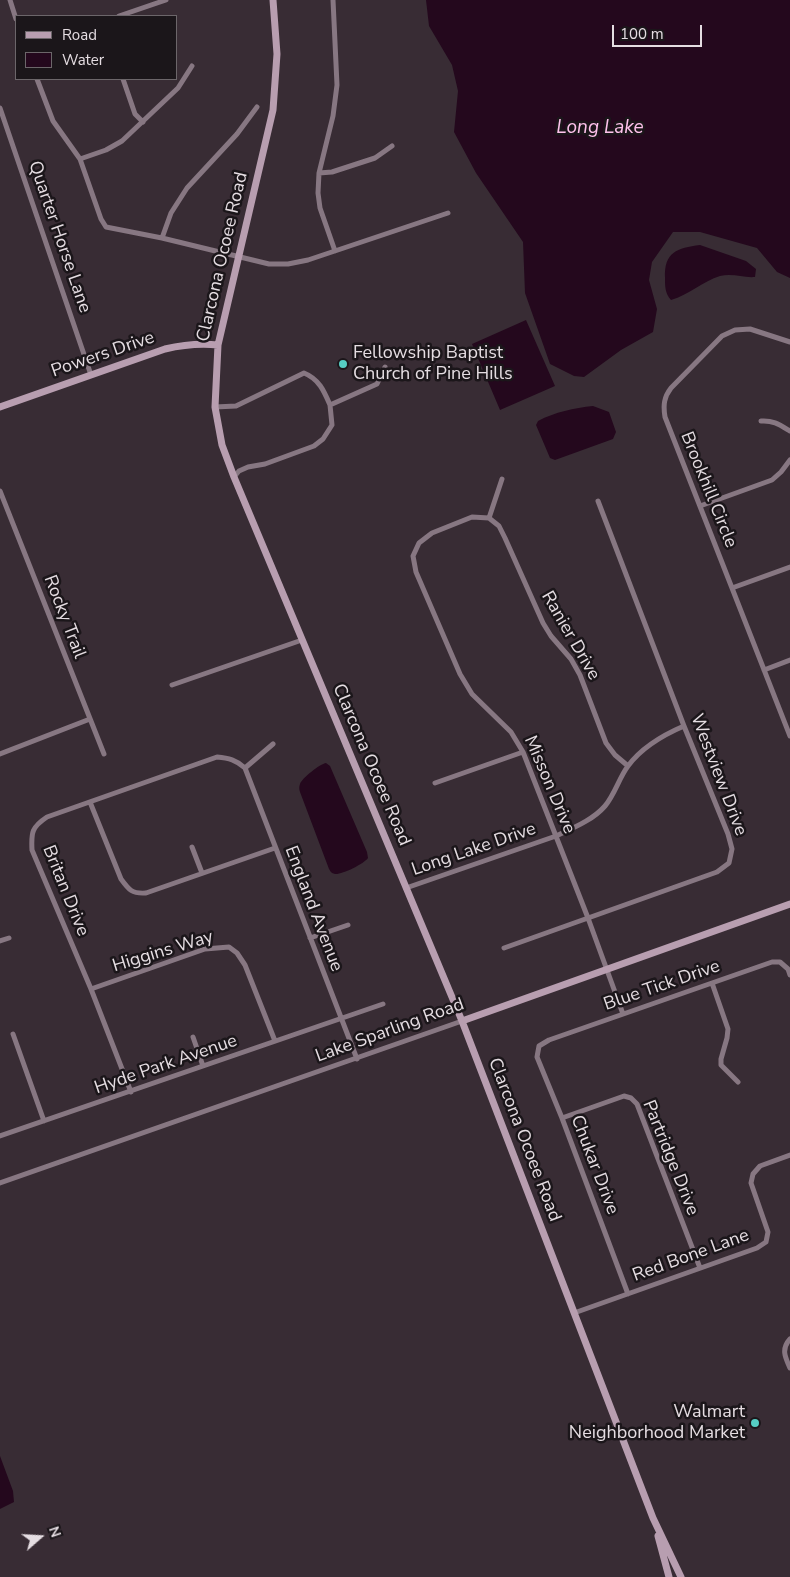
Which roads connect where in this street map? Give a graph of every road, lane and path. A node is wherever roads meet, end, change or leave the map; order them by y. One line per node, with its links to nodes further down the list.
1 (10, 0): 6 (street)
2 (166, 0): 5 (street)
3 (273, 0): 19 (street, Clarcona Ocoee Road)
4 (333, 0): 15 (street)
5 (122, 15)
6 (15, 17)
7 (192, 66): 12 (street)
8 (37, 80): 14 (street)
9 (123, 80): 12 (street)
10 (257, 107): 17 (street)
11 (0, 108): 23 (street, Quarter Horse Lane)
12 (143, 122): 14 (street)
13 (392, 146): 15 (street)
14 (80, 159): 17 (street)
15 (319, 173): 18 (street)
16 (448, 213): 18 (street)
17 (162, 238): 19 (street)
18 (335, 251): 19 (street)
19 (237, 257): 21 (street, Clarcona Ocoee Road)
20 (790, 342): 34 (street, Brookhill Circle)
21 (218, 345): 23 (street, Powers Drive); 26 (street, Clarcona Ocoee Road)
22 (385, 367): 24 (street)
23 (92, 375): 25 (street, Powers Drive)
24 (330, 405): 26 (street); 30 (street)
25 (0, 407)
26 (215, 407): 30 (street, Clarcona Ocoee Road)
27 (760, 421): 28 (street)
28 (790, 431)
29 (790, 460): 34 (street)
30 (234, 477): 38 (street, Clarcona Ocoee Road)
31 (502, 479): 35 (street)
32 (0, 491): 42 (street, Rocky Trail)
33 (598, 501): 43 (street, Westview Drive)
34 (700, 506): 37 (street, Brookhill Circle)
35 (489, 518): 46 (street, Misson Drive); 49 (street, Ranier Drive)
36 (790, 567): 37 (street)
37 (732, 588): 40 (street, Brookhill Circle)
38 (302, 640): 41 (street); 57 (street, Clarcona Ocoee Road)
39 (790, 660): 40 (street)
40 (764, 670): 44 (street, Brookhill Circle)
41 (172, 685)
42 (90, 719): 47 (street); 48 (street, Rocky Trail)
43 (684, 726): 49 (street, Long Lake Drive); 59 (street, Westview Drive)
44 (790, 736)
45 (274, 744): 50 (street)
46 (523, 752): 51 (street); 53 (street, Misson Drive)
47 (0, 754)
48 (104, 754)
49 (628, 766): 53 (street, Long Lake Drive)
50 (245, 768): 52 (street, Britan Drive); 55 (street, England Avenue)
51 (435, 783)
52 (90, 802): 56 (street); 68 (street, Britan Drive)
53 (556, 836): 57 (street, Long Lake Drive); 59 (street, Misson Drive)
54 (192, 847): 56 (street)
55 (276, 848): 56 (street); 62 (street, England Avenue)
56 (202, 873)
57 (406, 888): 72 (street, Clarcona Ocoee Road)
58 (790, 904): 65 (street, Lake Sparling Road)
59 (588, 918): 64 (street, Westview Drive); 65 (street, Misson Drive)
60 (348, 925): 62 (street)
61 (9, 938): 63 (street)
62 (310, 938): 71 (street, England Avenue)
63 (0, 941)
64 (504, 948)
65 (606, 970): 70 (street, Misson Drive); 72 (street, Lake Sparling Road)
66 (790, 975): 67 (street, Blue Tick Drive)
67 (712, 983): 70 (street, Blue Tick Drive); 79 (street)
68 (90, 989): 75 (street, Higgins Way); 80 (street, Britan Drive)
69 (383, 1004): 71 (street, Hyde Park Avenue)
70 (623, 1014): 76 (street, Blue Tick Drive)
71 (341, 1019): 75 (street, Hyde Park Avenue); 77 (street, England Avenue)
72 (462, 1021): 77 (street, Lake Sparling Road); 88 (street, Clarcona Ocoee Road)
73 (13, 1034): 82 (street)
74 (193, 1037): 78 (street)
75 (275, 1041): 78 (street, Hyde Park Avenue)
76 (540, 1046): 81 (street, Chukar Drive)
77 (357, 1059): 85 (street, Lake Sparling Road)
78 (203, 1066): 80 (street, Hyde Park Avenue)
79 (738, 1082)
80 (131, 1092): 82 (street, Hyde Park Avenue)
81 (562, 1118): 86 (street, Partridge Drive); 87 (street, Chukar Drive)
82 (44, 1121): 83 (street, Hyde Park Avenue)
83 (0, 1136)
84 (790, 1155): 86 (street, Red Bone Lane)
85 (0, 1183)
86 (700, 1268): 87 (street, Red Bone Lane)
87 (628, 1294): 88 (street, Red Bone Lane)
88 (574, 1313): 91 (street, Clarcona Ocoee Road)
89 (790, 1339): 90 (street)
90 (790, 1368)
91 (653, 1518): 92 (street, Clarcona Ocoee Road); 93 (street, Clarcona Ocoee Road)
92 (669, 1577)
93 (681, 1577)

